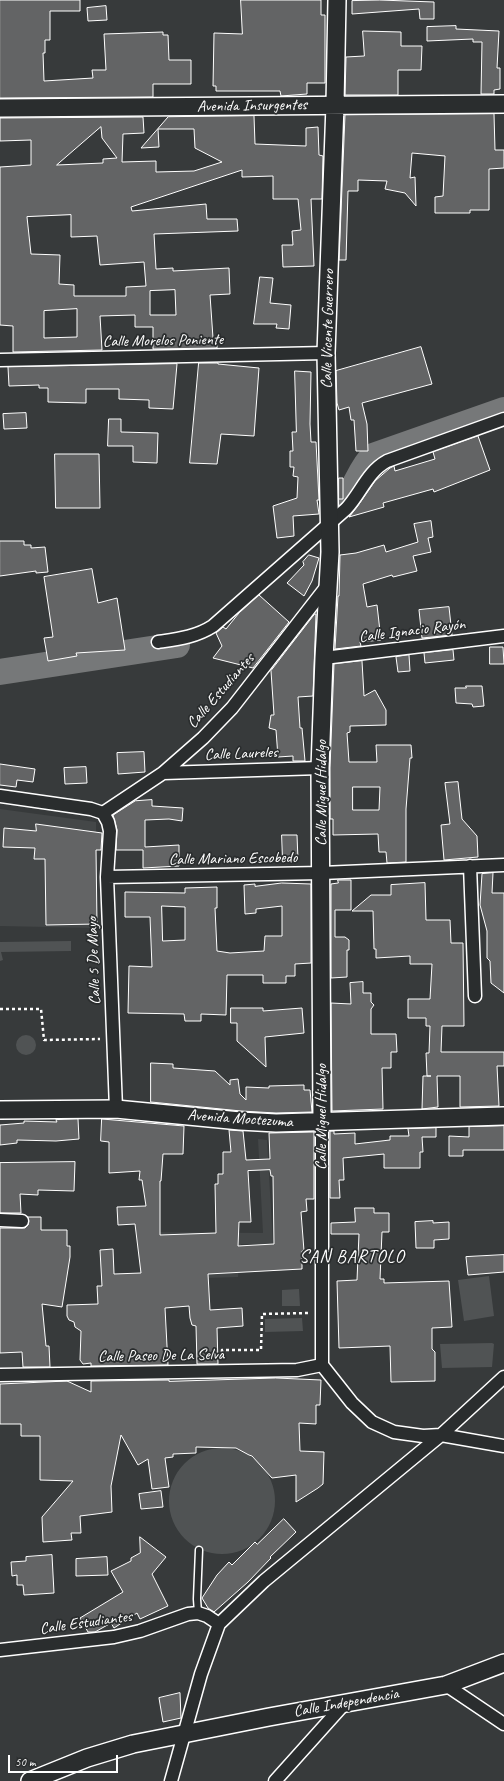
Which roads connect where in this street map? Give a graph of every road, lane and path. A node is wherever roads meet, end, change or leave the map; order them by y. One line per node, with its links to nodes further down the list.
1 (337, 0): 3 (main road, Calle Vicente Guerrero)
2 (504, 104): 3 (main road, Avenida Insurgentes)
3 (335, 105): 4 (main road, Avenida Insurgentes); 5 (main road, Calle Vicente Guerrero)
4 (0, 108)
5 (326, 353): 6 (street, Calle Morelos Poniente); 8 (main road, Calle Vicente Guerrero)
6 (0, 360)
7 (504, 419): 8 (street)
8 (329, 522): 9 (main road, Calle Vicente Guerrero); 11 (street)
9 (327, 586): 12 (main road, Calle Vicente Guerrero); 14 (street, Calle Estudiantes)
10 (504, 636): 12 (street, Calle Ignacio Rayón)
11 (158, 642)
12 (324, 658): 13 (main road, Calle Miguel Hidalgo)
13 (320, 768): 14 (street, Calle Laureles); 19 (main road, Calle Miguel Hidalgo)
14 (163, 773): 16 (street, Calle Estudiantes)
15 (0, 796): 16 (street)
16 (103, 813): 20 (street, Calle 5 De Mayo)
17 (504, 865): 18 (street, Calle Mariano Escobedo)
18 (470, 866): 19 (street, Calle Mariano Escobedo); 21 (street)
19 (322, 873): 20 (street, Calle Mariano Escobedo); 27 (main road, Calle Miguel Hidalgo)
20 (107, 877): 23 (street, Calle 5 De Mayo)
21 (475, 996)
22 (0, 1009): 23 (path)
23 (113, 1039): 24 (street, Calle 5 De Mayo)
24 (116, 1109): 25 (main road, Avenida Moctezuma); 27 (main road, Avenida Moctezuma)
25 (0, 1110)
26 (504, 1116): 27 (main road, Avenida Moctezuma)
27 (322, 1123): 30 (street, Calle Miguel Hidalgo)
28 (0, 1220): 29 (street)
29 (22, 1221)
30 (322, 1313): 31 (path); 32 (street, Calle Miguel Hidalgo)
31 (223, 1350)
32 (322, 1365): 33 (street, Calle Paseo De La Selva); 35 (street)
33 (0, 1375)
34 (504, 1377): 35 (street)
35 (441, 1435): 36 (street); 39 (street)
36 (504, 1446)
37 (199, 1550): 38 (lane)
38 (198, 1613): 39 (street); 40 (street, Calle Estudiantes)
39 (219, 1624): 45 (street)
40 (0, 1650)
41 (504, 1663): 42 (main road, Calle Independencia)
42 (446, 1685): 43 (main road, Calle Independencia); 44 (street)
43 (345, 1703): 45 (main road, Calle Independencia); 48 (street)
44 (504, 1724)
45 (185, 1734): 46 (main road, Calle Independencia); 47 (street)
46 (30, 1781)
47 (170, 1781)
48 (275, 1781)

